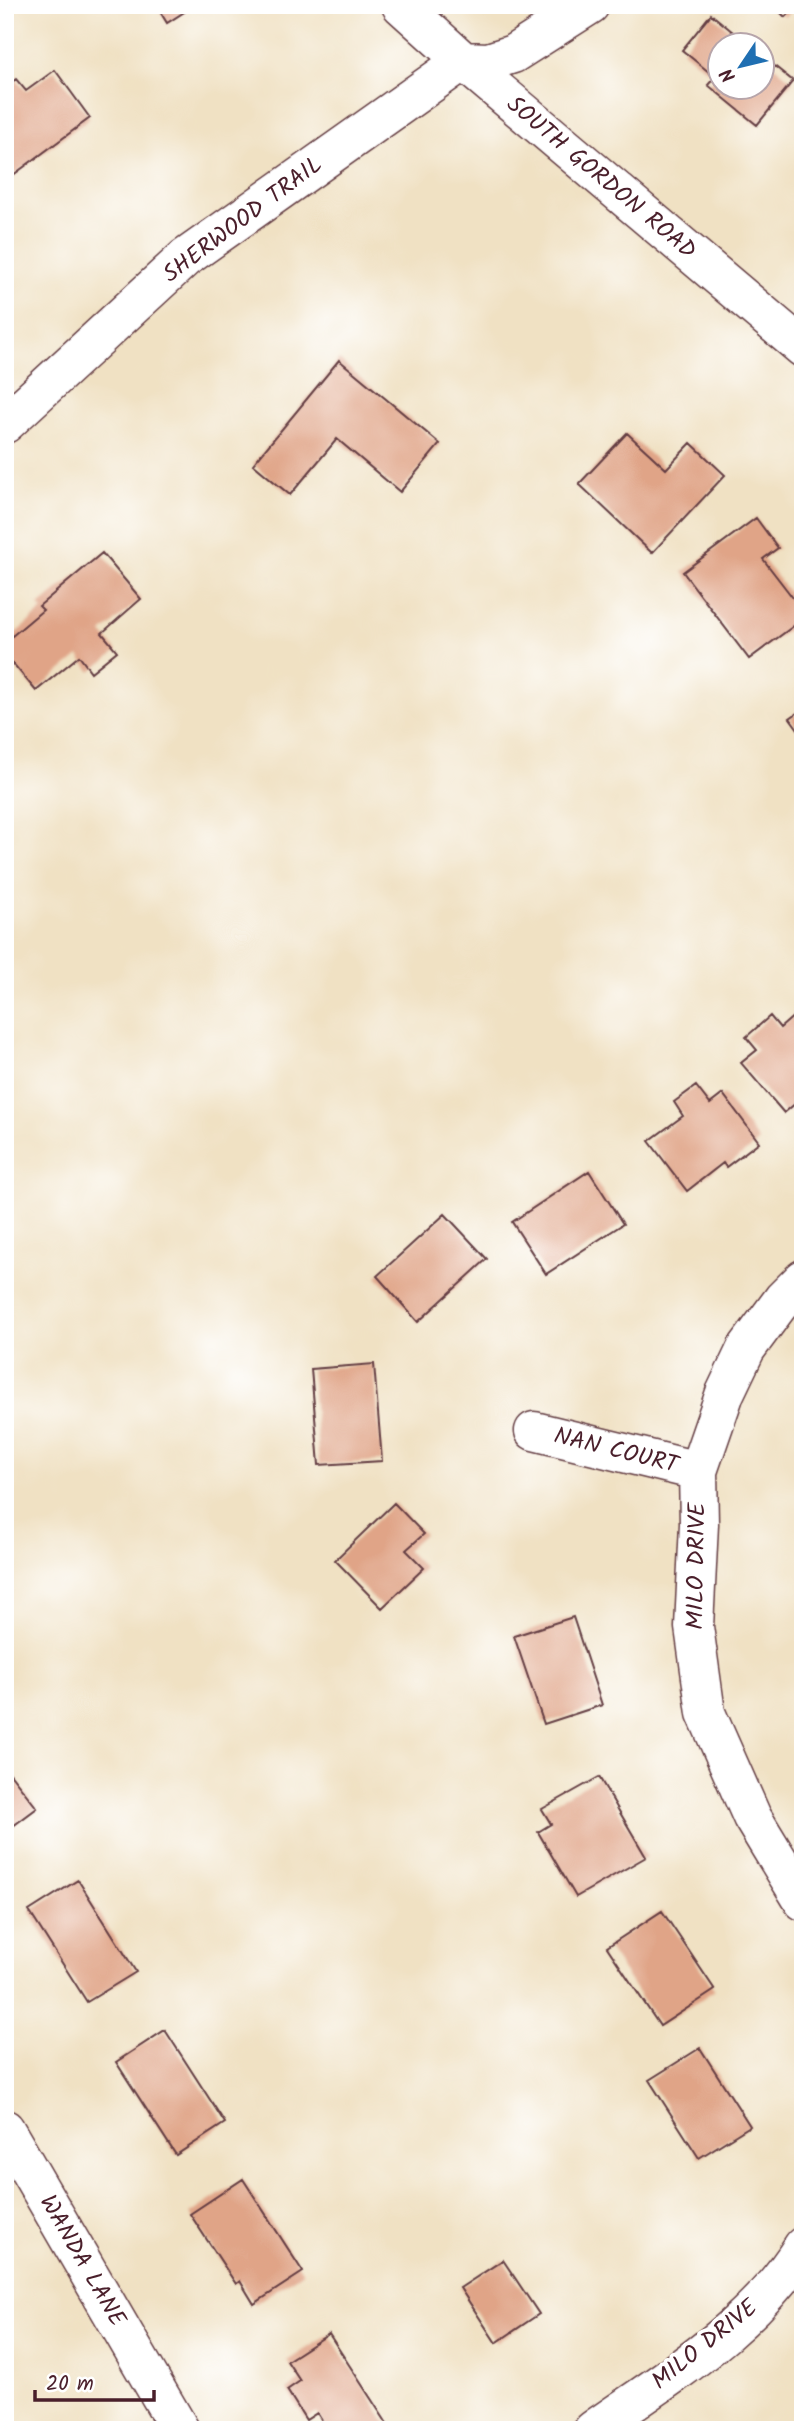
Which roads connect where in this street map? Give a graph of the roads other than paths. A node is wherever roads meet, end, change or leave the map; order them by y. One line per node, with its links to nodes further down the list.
1 (401, 5): 3 (street, SOUTH GORDON ROAD)
2 (590, 5): 3 (street)
3 (463, 61): 4 (street, SOUTH GORDON ROAD); 5 (street, SHERWOOD TRAIL)
4 (803, 348)
5 (5, 424)
6 (803, 1279): 8 (street, MILO DRIVE)
7 (534, 1431): 8 (street, NAN COURT)
8 (698, 1471): 9 (street, MILO DRIVE)
9 (803, 1901)
10 (5, 2129): 12 (street, WANDA LANE)
11 (803, 2246): 13 (street, MILO DRIVE)
12 (180, 2430)
13 (593, 2430)

